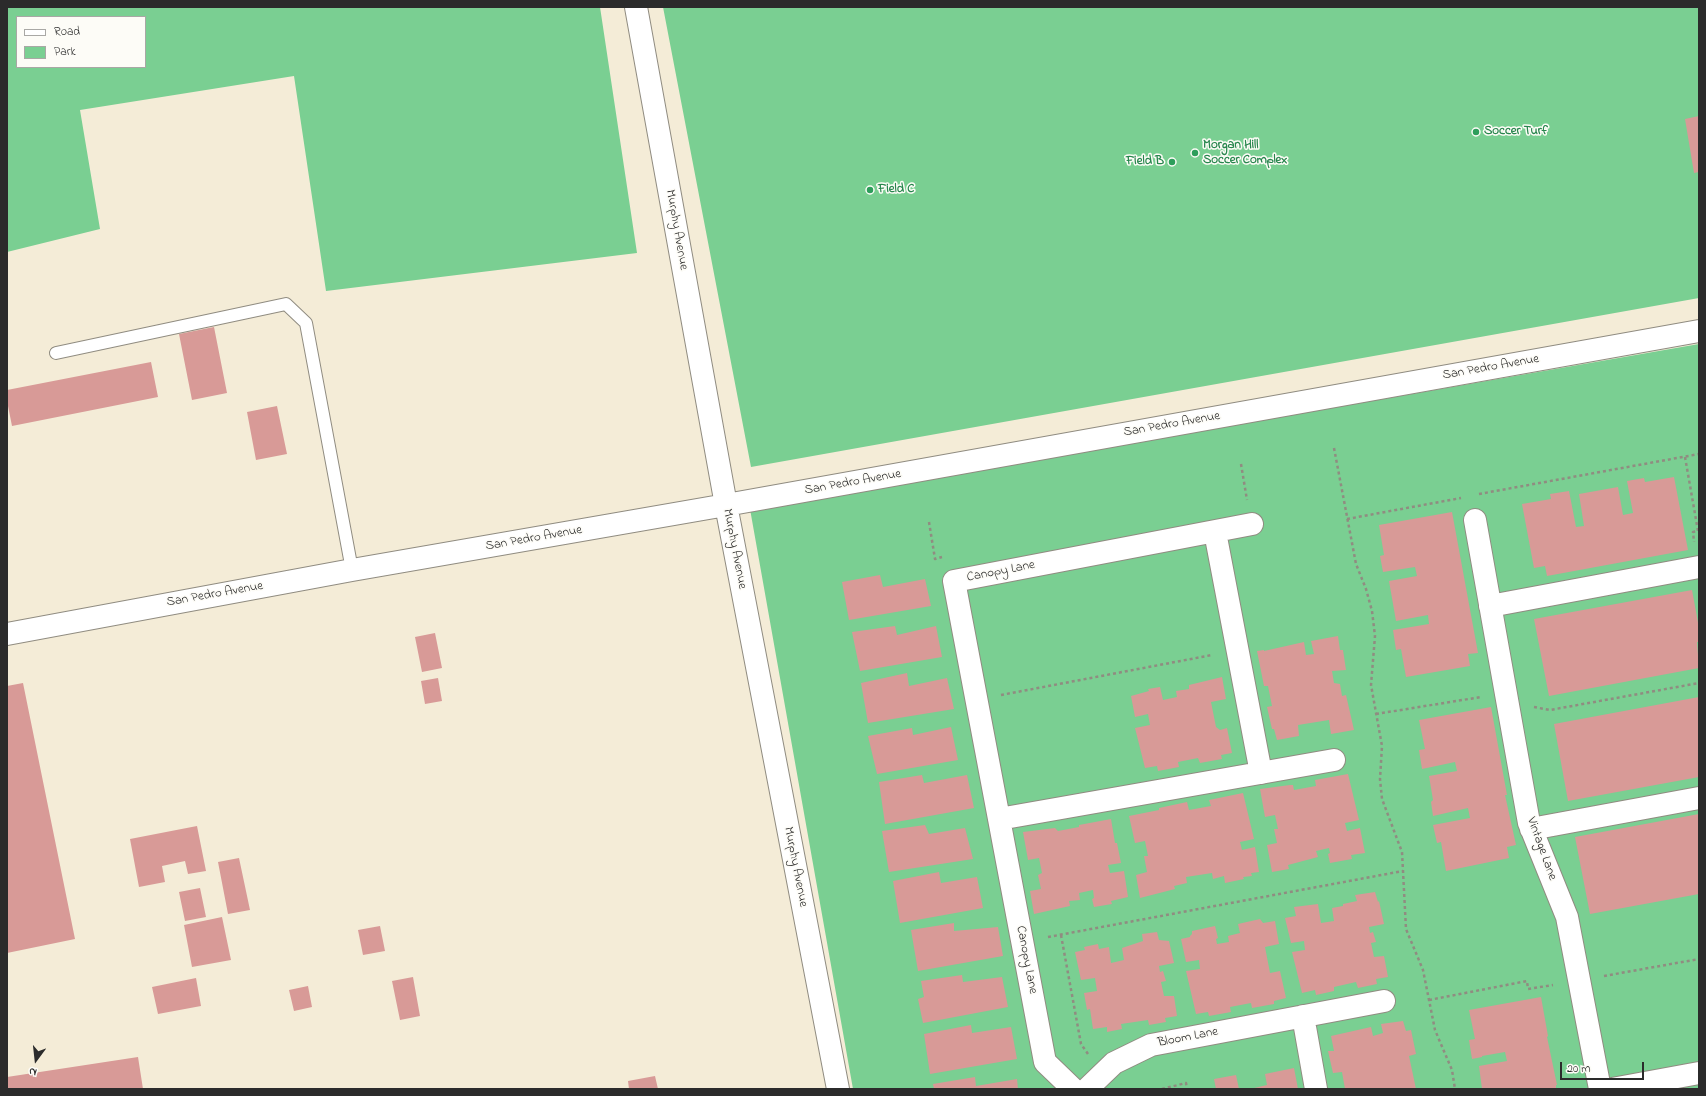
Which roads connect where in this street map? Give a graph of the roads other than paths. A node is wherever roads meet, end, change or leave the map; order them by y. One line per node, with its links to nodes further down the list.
1 (636, 7): 4 (street, Murphy Avenue)
2 (1699, 331): 4 (street, San Pedro Avenue)
3 (56, 353): 9 (lane)
4 (726, 505): 9 (street, San Pedro Avenue); 20 (street, Murphy Avenue)
5 (1475, 520): 10 (street, Vintage Lane)
6 (1252, 524): 7 (street, Canopy Lane)
7 (1215, 532): 13 (street); 15 (street, Canopy Lane)
8 (1699, 567): 10 (street)
9 (352, 570): 11 (street, San Pedro Avenue)
10 (1490, 606): 16 (street, Vintage Lane)
11 (7, 634)
12 (1334, 760): 13 (street)
13 (1261, 773): 15 (street)
14 (1699, 798): 16 (street)
15 (999, 819): 21 (street, Canopy Lane)
16 (1531, 829): 24 (street, Vintage Lane)
17 (1384, 1001): 18 (street, Bloom Lane)
18 (1303, 1016): 22 (street, Bloom Lane); 23 (street)
19 (1699, 1073): 25 (street)
20 (838, 1089)
21 (1073, 1089)
22 (1088, 1089)
23 (1316, 1089)
24 (1600, 1089)
25 (1612, 1089)

